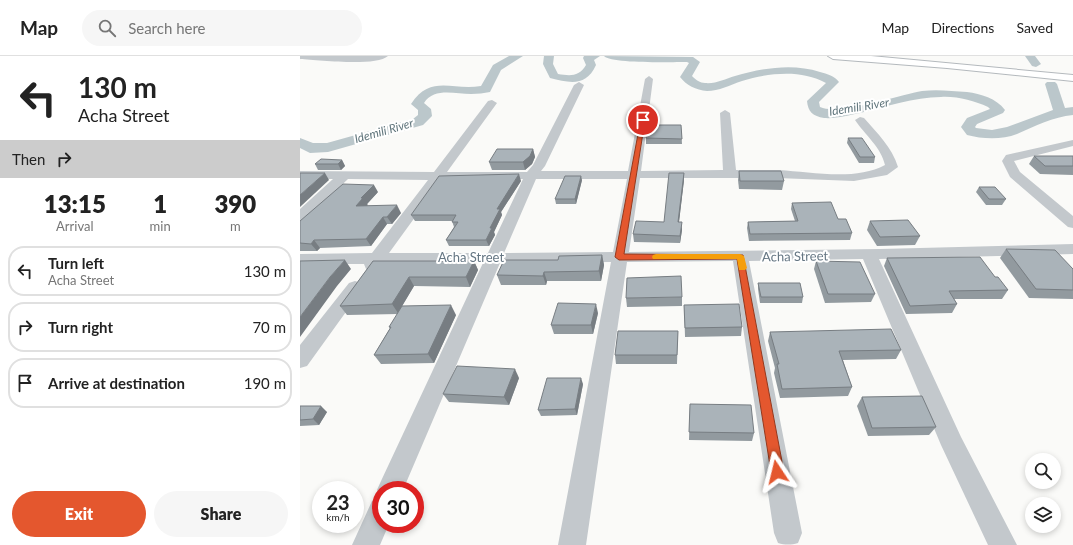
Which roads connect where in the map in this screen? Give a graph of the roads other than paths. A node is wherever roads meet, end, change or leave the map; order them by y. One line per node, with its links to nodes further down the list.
1 (300, 56): 2 (street)
2 (384, 56)
3 (833, 56): 5 (highway)
4 (870, 56): 5 (highway)
5 (1073, 76)
6 (649, 79): 12 (street)
7 (578, 85): 15 (street)
8 (492, 103): 17 (street)
9 (725, 113): 13 (street)
10 (860, 120): 13 (street)
11 (1072, 143): 19 (street)
12 (634, 174): 13 (street); 15 (street); 24 (street)
13 (730, 174)
14 (300, 175): 16 (street)
15 (531, 175): 17 (street); 23 (street)
16 (344, 176): 17 (street); 18 (street)
17 (438, 176): 25 (street)
18 (300, 217)
19 (1073, 224)
20 (1073, 249): 21 (street, Acha Street)
21 (869, 255): 22 (street, Acha Street); 33 (street)
22 (740, 256): 24 (street, Acha Street); 30 (street)
23 (494, 257): 24 (street, Acha Street); 25 (street, Acha Street); 28 (street)
24 (619, 257): 32 (street)
25 (377, 258): 26 (street, Acha Street); 27 (street)
26 (300, 259)
27 (300, 360)
28 (394, 481)
29 (372, 531): 31 (street)
30 (788, 533)
31 (366, 545)
32 (572, 545)
33 (1003, 545)

